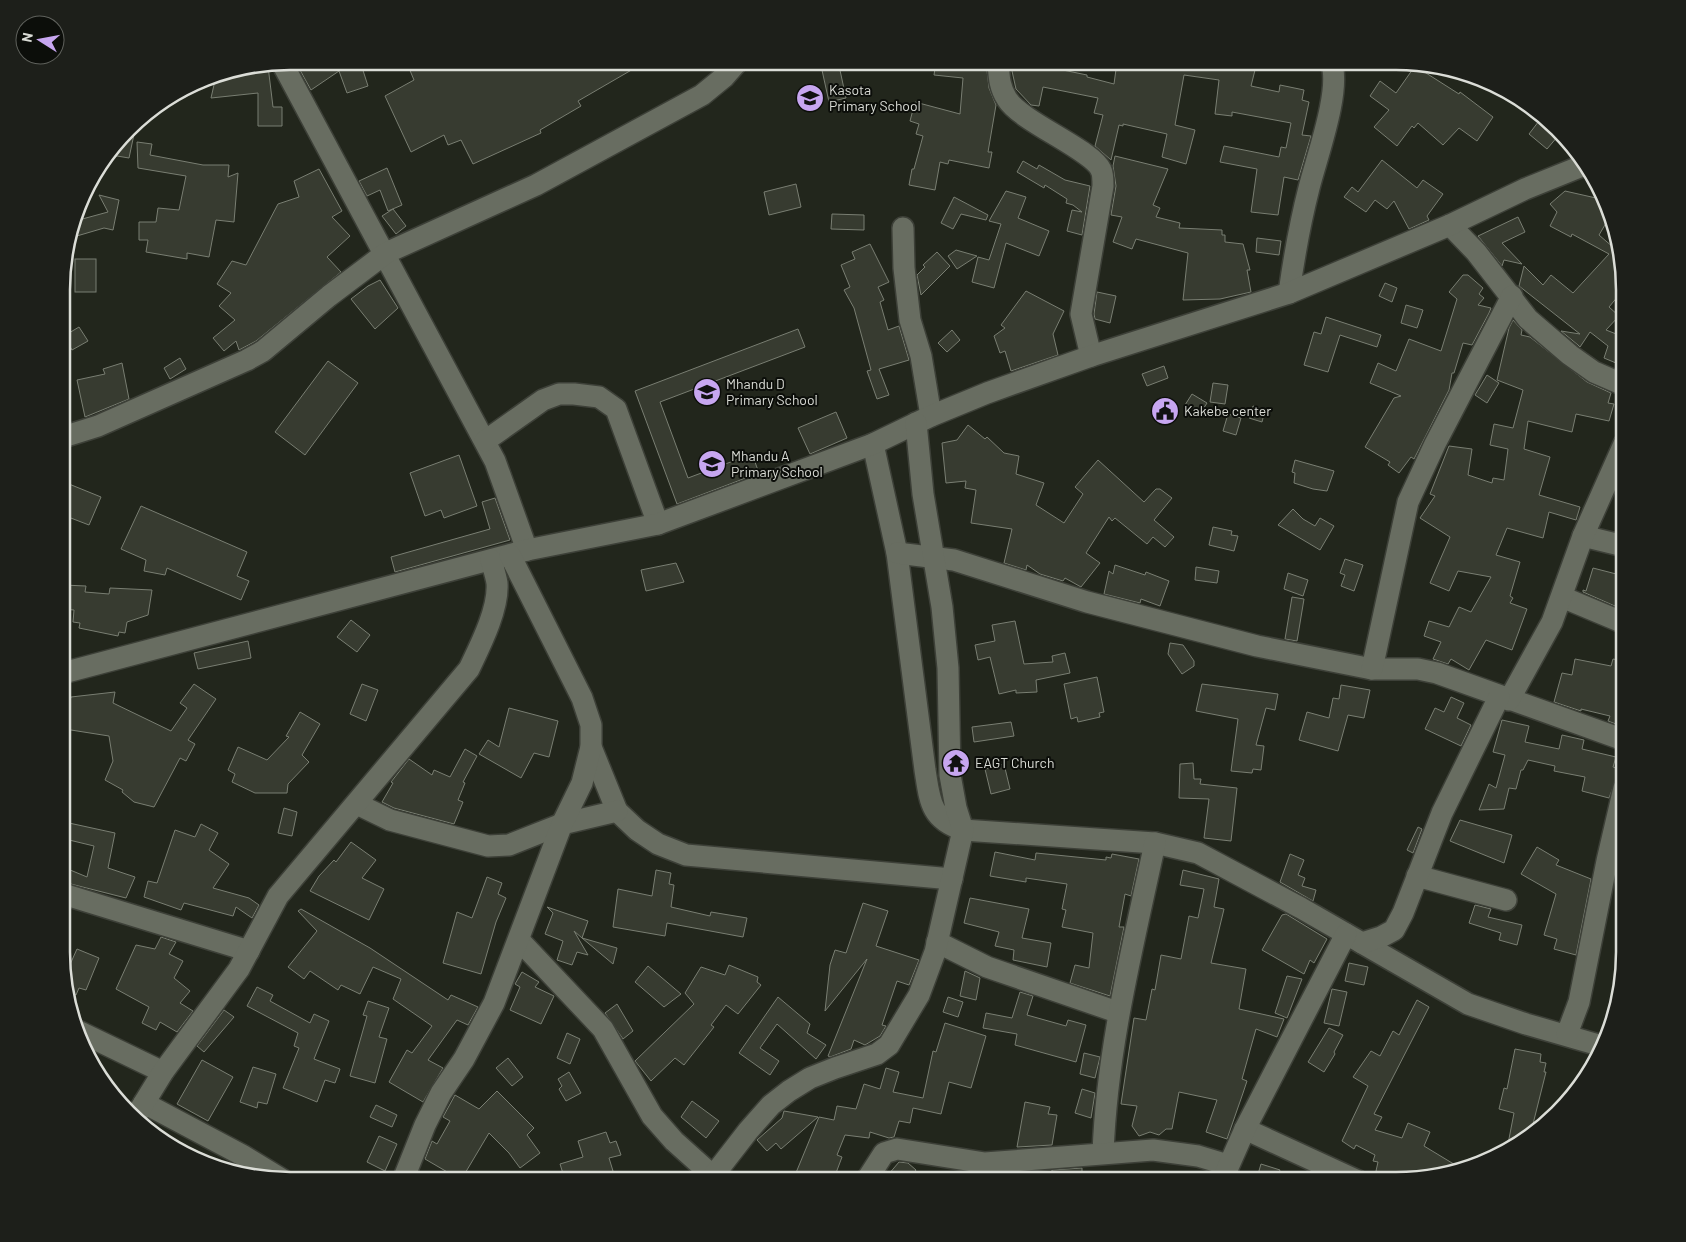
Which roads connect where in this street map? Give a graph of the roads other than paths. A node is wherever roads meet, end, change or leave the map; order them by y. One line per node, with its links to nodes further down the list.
1 (286, 70): 8 (street)
2 (731, 70): 8 (street)
3 (998, 70): 11 (street)
4 (1332, 70): 9 (street)
5 (1579, 167): 6 (street)
6 (1450, 225): 9 (street); 10 (street)
7 (904, 228): 13 (street)
8 (386, 253): 14 (street); 15 (street)
9 (1289, 293): 11 (street)
10 (1512, 296): 12 (street); 26 (street)
11 (1091, 356): 13 (street)
12 (1616, 382)
13 (923, 420): 16 (street); 23 (street)
14 (70, 435)
15 (485, 441): 18 (street); 22 (street)
16 (873, 444): 18 (street); 21 (street)
17 (1616, 462): 19 (street)
18 (658, 524): 22 (street)
19 (1583, 536): 20 (street); 24 (street)
20 (1616, 544)
21 (897, 553): 23 (street); 35 (street)
22 (509, 555): 27 (street); 30 (street); 31 (street)
23 (934, 558): 26 (street); 35 (street)
24 (1562, 597): 25 (street); 28 (street)
25 (1616, 621)
26 (1372, 669): 28 (street)
27 (70, 671)
28 (1504, 699): 29 (street); 37 (street)
29 (1616, 737)
30 (591, 748): 32 (street); 34 (street)
31 (356, 804): 34 (street); 44 (street)
32 (617, 811): 34 (street); 38 (street)
33 (1616, 822): 46 (street)
34 (562, 824): 42 (street)
35 (963, 830): 36 (street); 38 (street)
36 (1155, 843): 41 (street); 45 (street)
37 (1417, 876): 40 (street); 41 (street)
38 (952, 879): 43 (street)
39 (70, 896): 44 (street)
40 (1506, 900)
41 (1354, 939): 46 (street); 51 (street)
42 (519, 940): 54 (street); 55 (street)
43 (937, 942): 45 (street); 56 (street)
44 (248, 951): 49 (street)
45 (1118, 1012): 52 (street)
46 (1566, 1034): 48 (street)
47 (87, 1035): 49 (street)
48 (1595, 1044)
49 (163, 1072): 50 (street)
50 (140, 1110): 53 (street)
51 (1244, 1129): 59 (street); 60 (street)
52 (1103, 1153): 57 (street); 58 (street)
53 (268, 1171)
54 (406, 1172)
55 (705, 1172)
56 (716, 1172)
57 (871, 1172)
58 (1223, 1172)
59 (1225, 1172)
60 (1338, 1172)

